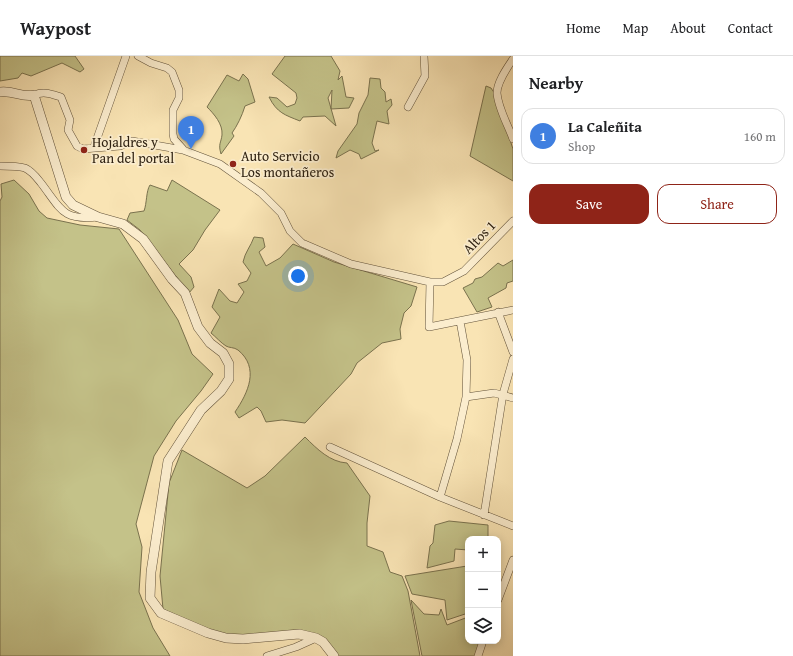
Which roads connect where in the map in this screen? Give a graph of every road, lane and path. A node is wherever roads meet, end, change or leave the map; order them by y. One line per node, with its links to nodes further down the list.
1 (126, 56): 9 (street)
2 (138, 56): 10 (street)
3 (424, 56): 7 (street)
4 (513, 59): 8 (street)
5 (0, 92): 6 (street)
6 (34, 95): 9 (street); 12 (street)
7 (408, 107)
8 (513, 139)
9 (94, 147): 10 (street)
10 (183, 150): 14 (street)
11 (0, 166): 12 (street)
12 (98, 217): 29 (street)
13 (513, 221): 14 (street, Altos 1)
14 (430, 282): 17 (street)
15 (513, 310): 16 (street)
16 (498, 312): 17 (street); 18 (street)
17 (460, 321): 21 (street)
18 (513, 352)
19 (513, 359): 20 (street)
20 (503, 394): 21 (street); 22 (street); 25 (street)
21 (466, 397): 24 (street)
22 (513, 398)
23 (330, 447): 24 (street)
24 (440, 497): 25 (street)
25 (484, 515): 26 (street)
26 (513, 526)
27 (513, 560): 28 (street)
28 (501, 592)
29 (316, 638): 31 (street); 32 (street)
30 (482, 644): 33 (street)
31 (267, 656)
32 (334, 656)
33 (478, 656)

